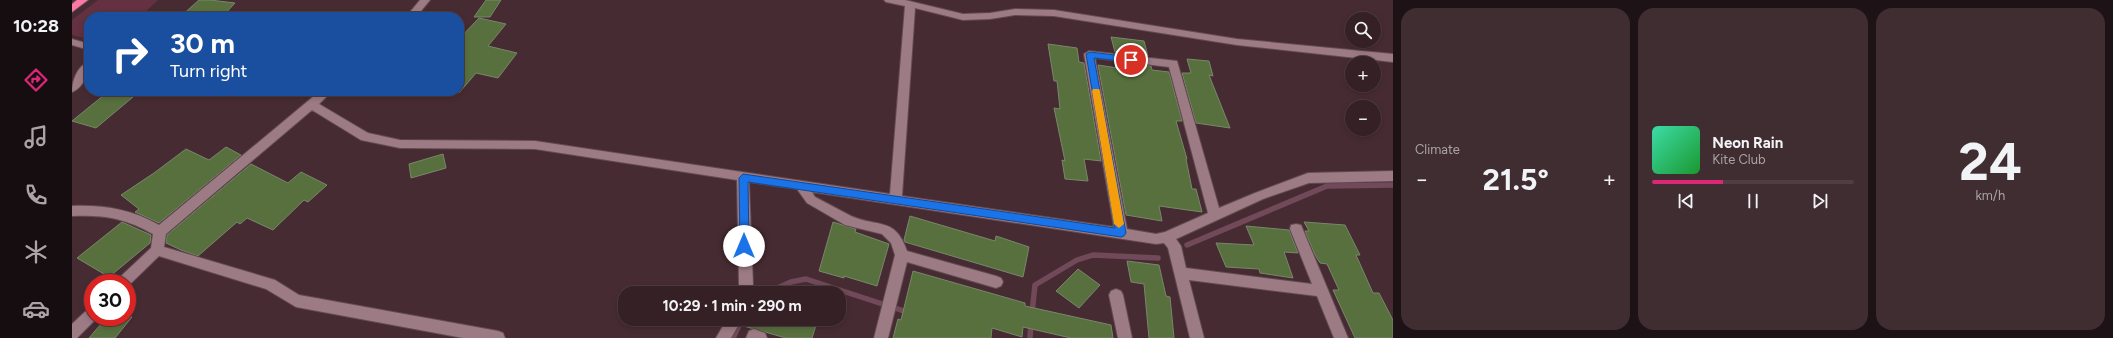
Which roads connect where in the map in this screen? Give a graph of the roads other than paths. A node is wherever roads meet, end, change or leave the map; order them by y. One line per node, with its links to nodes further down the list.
1 (83, 0): 5 (highway)
2 (425, 0): 6 (street)
3 (889, 0): 4 (street)
4 (910, 4): 9 (street); 17 (street)
5 (72, 8)
6 (416, 12)
7 (72, 42): 8 (street)
8 (84, 46)
9 (1393, 58)
10 (84, 72): 11 (street)
11 (72, 88)
12 (321, 96): 13 (street)
13 (311, 104): 15 (street); 21 (street)
14 (1393, 176): 19 (street)
15 (743, 178): 16 (street); 29 (street)
16 (801, 186): 17 (street); 25 (street)
17 (896, 200): 22 (street)
18 (72, 211): 21 (street)
19 (1215, 215): 22 (street); 23 (street)
20 (1296, 229): 30 (street)
21 (160, 232): 24 (street)
22 (1121, 233): 23 (street)
23 (1167, 237): 26 (street)
24 (157, 250): 27 (street); 35 (street)
25 (902, 255): 28 (street); 39 (street)
26 (1181, 273): 30 (street); 41 (street)
27 (132, 274)
28 (996, 282)
29 (746, 286)
30 (1322, 291): 42 (street)
31 (1116, 295): 40 (street)
32 (84, 322): 34 (street)
33 (731, 326): 36 (street)
34 (72, 333)
35 (498, 338)
36 (724, 338)
37 (752, 338): 38 (street)
38 (760, 338)
39 (881, 338)
40 (1125, 338)
41 (1197, 338)
42 (1341, 338)

